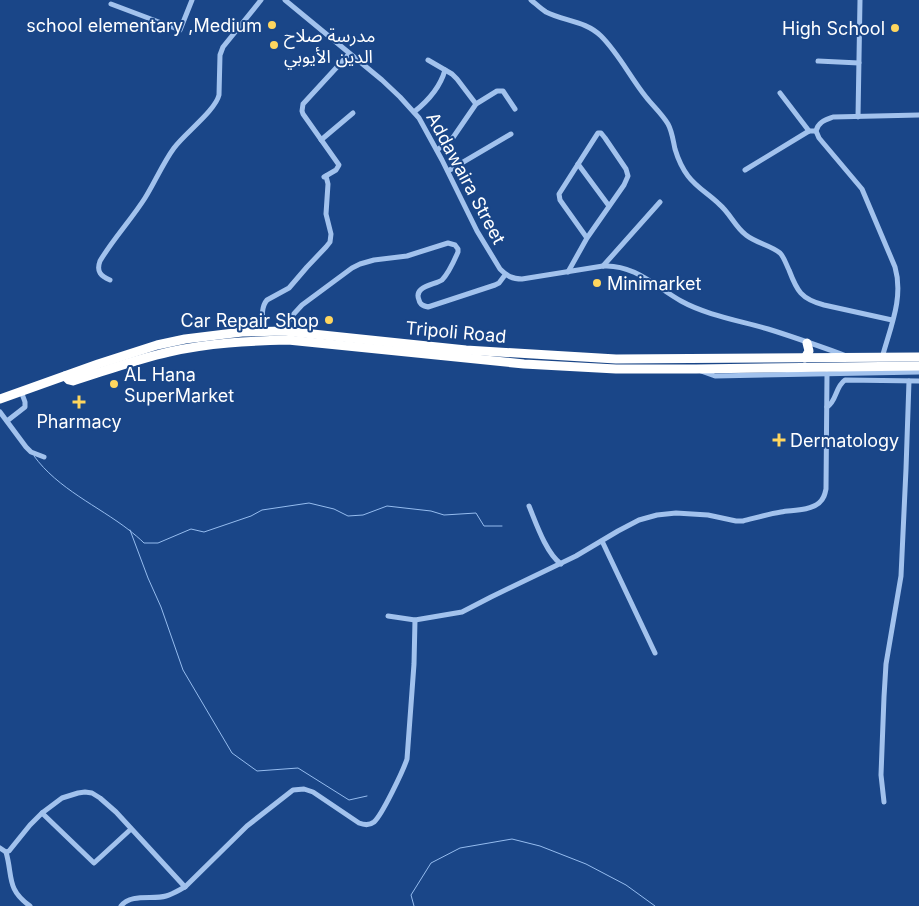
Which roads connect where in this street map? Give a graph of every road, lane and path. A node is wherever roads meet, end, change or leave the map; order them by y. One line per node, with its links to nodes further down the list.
1 (192, 0): 6 (street)
2 (261, 0): 33 (street)
3 (285, 0): 7 (street, Addawaira Street)
4 (531, 0): 34 (street)
5 (860, 0): 10 (street)
6 (110, 4)
7 (350, 54): 15 (street, Addawaira Street); 22 (street)
8 (428, 60): 11 (street)
9 (818, 61): 10 (street)
10 (859, 63): 18 (street)
11 (445, 70): 13 (street); 15 (street)
12 (780, 93): 19 (street)
13 (476, 104): 14 (street); 23 (street)
14 (515, 109)
15 (414, 112): 23 (street, Addawaira Street)
16 (353, 113): 22 (street)
17 (919, 115): 18 (street)
18 (858, 117): 20 (street)
19 (809, 130): 20 (street); 25 (street)
20 (816, 131): 34 (street)
21 (511, 134): 26 (street)
22 (321, 140): 35 (street)
23 (437, 150): 26 (street, Addawaira Street)
24 (578, 164): 28 (street); 28 (street); 29 (street)
25 (744, 170)
26 (448, 171): 32 (street, Addawaira Street)
27 (660, 202): 30 (street)
28 (609, 206): 29 (street)
29 (587, 238): 31 (street)
30 (603, 266): 31 (street); 37 (street)
31 (568, 272): 32 (street)
32 (505, 274): 36 (street)
33 (110, 280)
34 (892, 320): 41 (street)
35 (264, 331): 36 (highway, Tripoli Road); 46 (highway, Tripoli Road)
36 (284, 331): 39 (highway, Tripoli Road)
37 (807, 343): 39 (highway); 40 (street)
38 (919, 357): 41 (highway, Tripoli Road)
39 (805, 358): 40 (highway, Tripoli Road)
40 (854, 358): 41 (highway, Tripoli Road)
41 (882, 358)
42 (919, 366): 43 (highway)
43 (696, 369): 45 (street); 46 (highway)
44 (919, 372): 45 (street)
45 (827, 374): 51 (street)
46 (65, 376): 49 (highway, Tripoli Road)
47 (909, 381): 48 (street); 51 (street); 61 (street)
48 (919, 381)
49 (21, 391): 50 (highway, Tripoli Road); 53 (street)
50 (0, 399)
51 (827, 407): 56 (street)
52 (0, 412): 53 (street)
53 (7, 421): 54 (street)
54 (44, 458)
55 (529, 506): 57 (street)
56 (602, 541): 57 (street); 60 (street)
57 (561, 564): 59 (street)
58 (388, 616): 59 (street)
59 (415, 620): 66 (street)
60 (655, 653)
61 (884, 802)
62 (42, 813): 63 (street); 63 (street); 65 (street)
63 (131, 829): 66 (street)
64 (0, 848): 65 (street)
65 (6, 852): 67 (street)
66 (185, 888): 68 (street)
67 (30, 906)
68 (121, 906)

